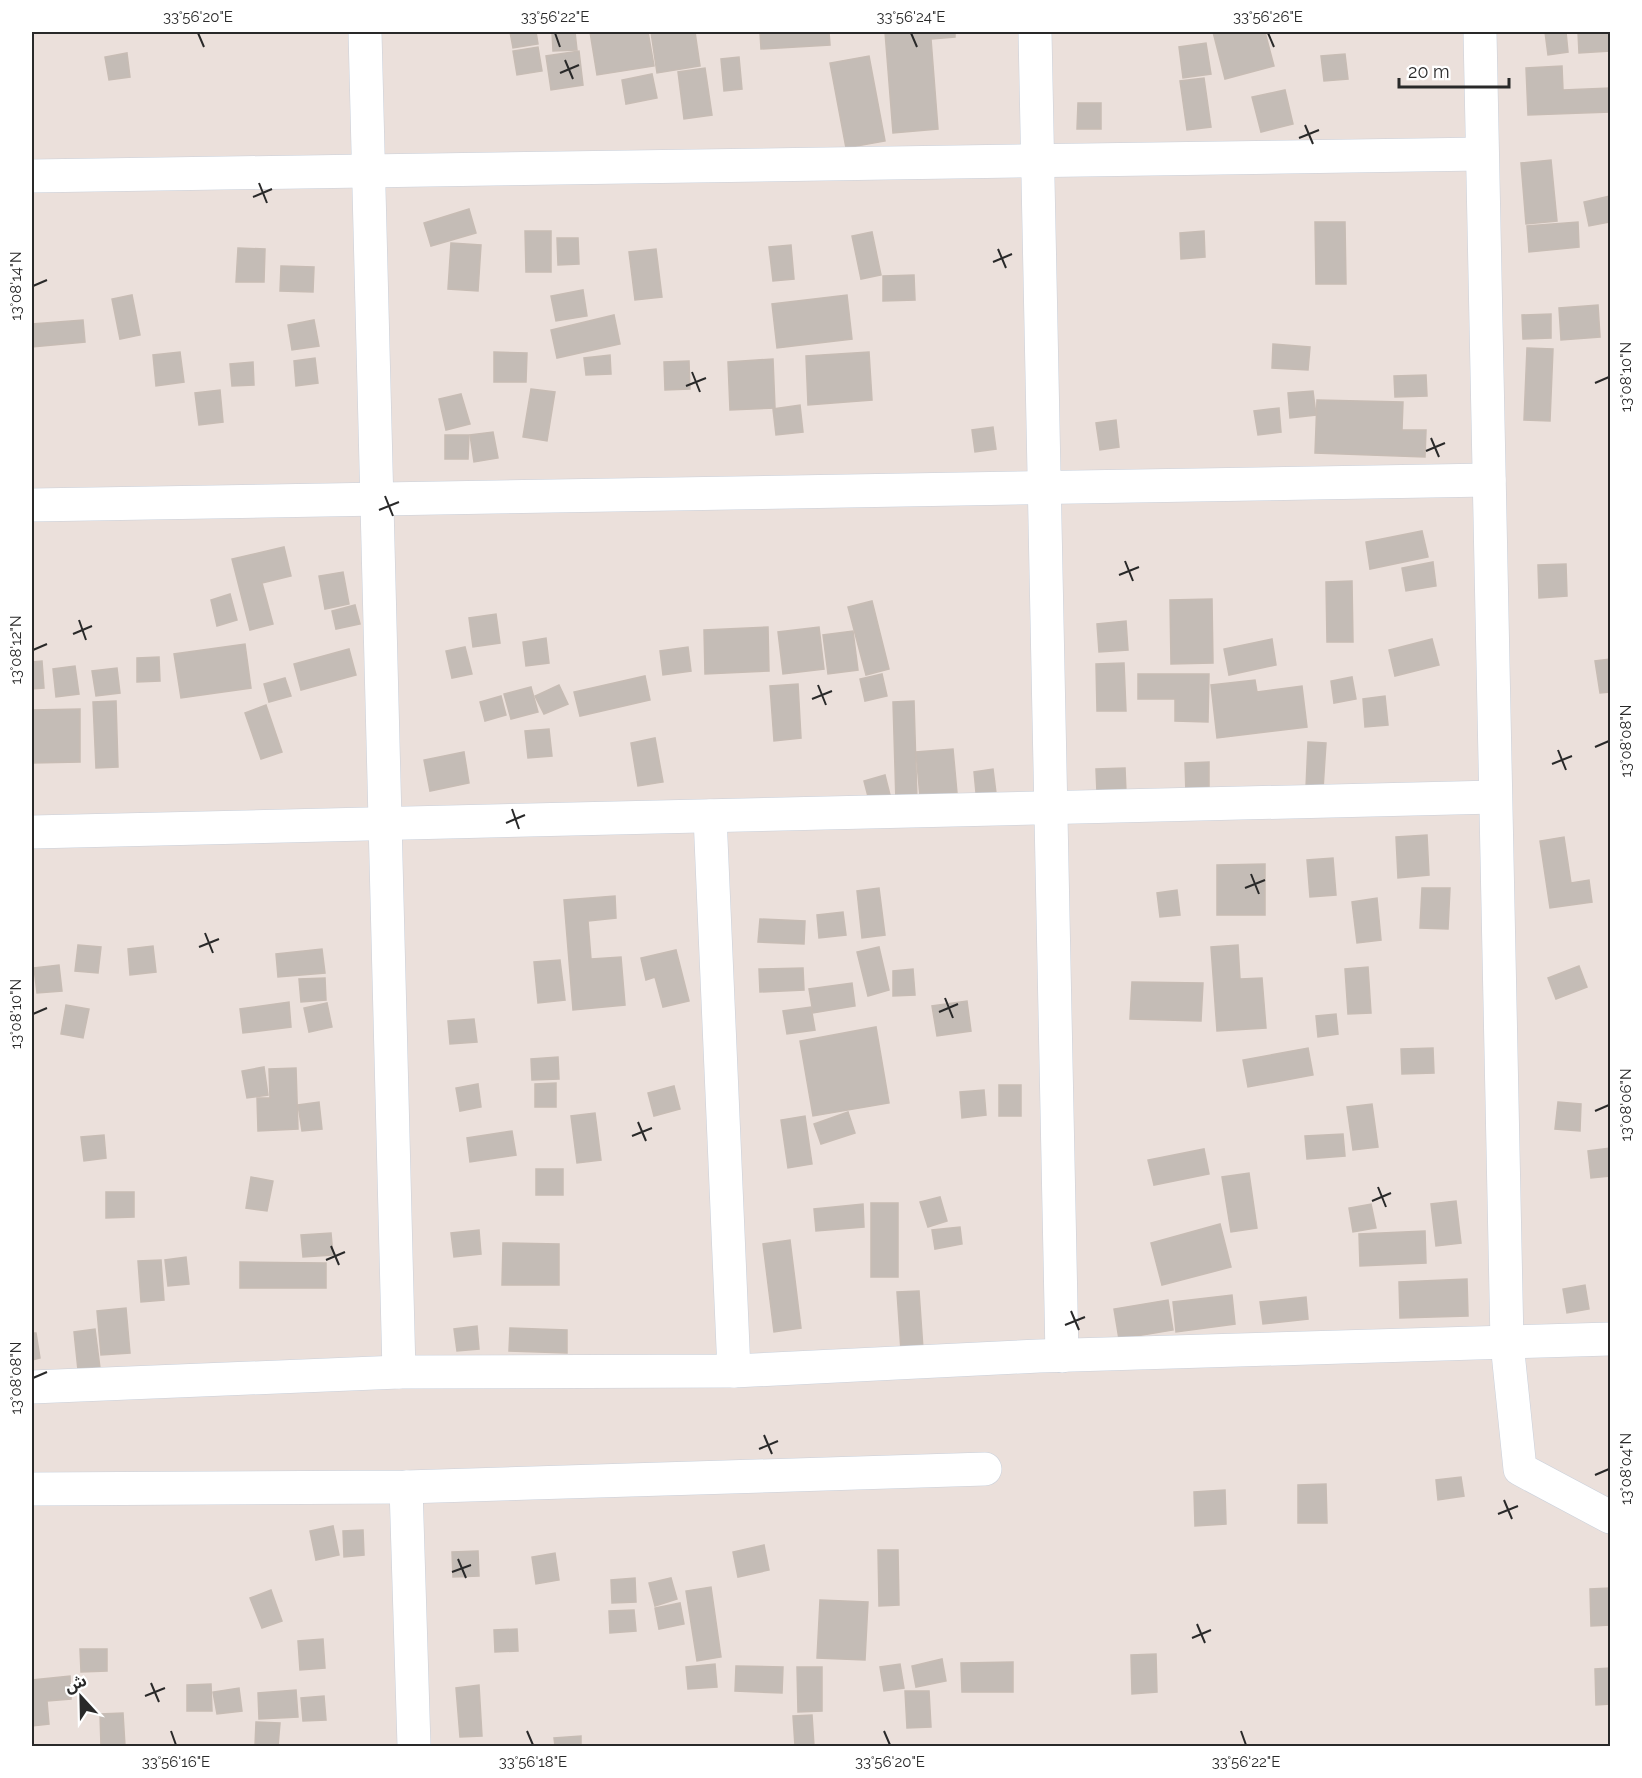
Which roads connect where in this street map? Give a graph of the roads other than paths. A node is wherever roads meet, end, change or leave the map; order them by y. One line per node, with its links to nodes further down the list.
1 (365, 32): 6 (street)
2 (1035, 32): 5 (street)
3 (1480, 32): 4 (street)
4 (1482, 154): 5 (street); 8 (street)
5 (1037, 161): 6 (street); 9 (street)
6 (368, 171): 7 (street); 10 (street)
7 (32, 176)
8 (1489, 480): 9 (street); 12 (street)
9 (1044, 488): 10 (street); 13 (street)
10 (376, 499): 11 (street); 15 (street)
11 (32, 505)
12 (1495, 797): 13 (street); 18 (street)
13 (1050, 808): 14 (street); 19 (street)
14 (710, 816): 15 (street); 20 (street)
15 (385, 824): 16 (street); 21 (street)
16 (32, 832)
17 (1611, 1339): 18 (street)
18 (1507, 1343): 19 (street); 26 (street)
19 (1062, 1356): 20 (street)
20 (734, 1371): 21 (street)
21 (399, 1372): 22 (street)
22 (32, 1387)
23 (985, 1468): 24 (street)
24 (406, 1487): 25 (street); 27 (street)
25 (32, 1489)
26 (1611, 1517)
27 (414, 1746)

